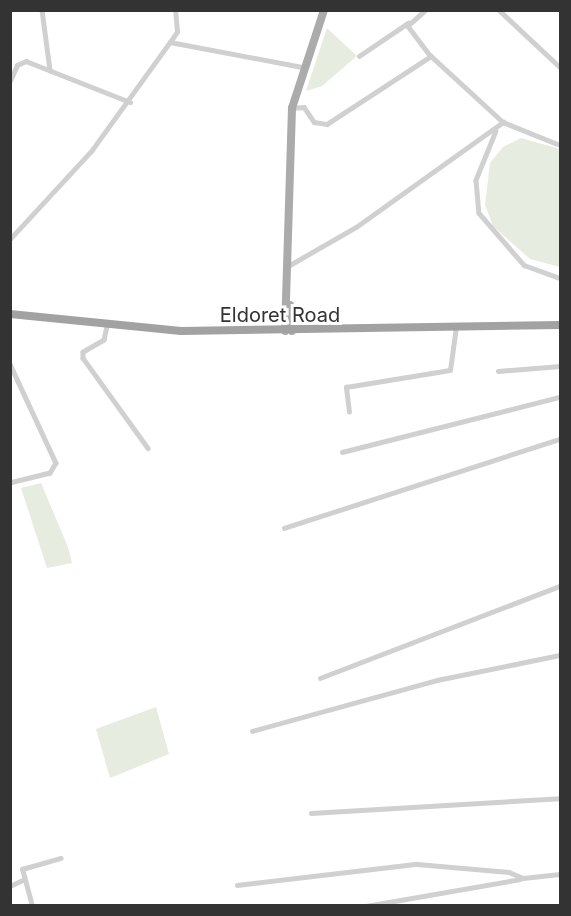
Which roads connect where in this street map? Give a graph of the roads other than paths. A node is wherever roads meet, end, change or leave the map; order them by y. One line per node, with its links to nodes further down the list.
1 (42, 10): 14 (street)
2 (175, 10): 7 (street)
3 (324, 10): 12 (main road)
4 (426, 10): 6 (street)
5 (500, 10): 13 (street)
6 (408, 23): 8 (street); 9 (street)
7 (170, 42): 12 (street); 16 (street)
8 (359, 56)
9 (431, 56): 17 (street); 18 (street)
10 (10, 64): 11 (street)
11 (17, 65): 14 (street); 15 (street)
12 (302, 67): 17 (main road)
13 (561, 67)
14 (50, 70): 16 (street)
15 (10, 81)
16 (130, 102): 20 (street)
17 (292, 108): 21 (main road)
18 (503, 122): 19 (street); 21 (street); 22 (street)
19 (561, 145)
20 (10, 239)
21 (288, 266): 27 (main road)
22 (561, 278)
23 (10, 314): 25 (highway, Eldoret Road)
24 (561, 325): 26 (highway, Eldoret Road)
25 (107, 326): 27 (highway, Eldoret Road); 34 (street)
26 (456, 327): 27 (highway, Eldoret Road); 32 (street)
27 (288, 329)
28 (561, 366): 30 (street)
29 (11, 367): 36 (street)
30 (498, 371)
31 (561, 397): 35 (street)
32 (350, 412)
33 (561, 439): 37 (street)
34 (148, 448)
35 (342, 452)
36 (10, 483)
37 (284, 528)
38 (561, 586): 40 (street)
39 (561, 655): 41 (street)
40 (320, 678)
41 (252, 731)
42 (561, 798): 43 (street)
43 (311, 813)
44 (60, 858): 47 (street)
45 (561, 874): 46 (street)
46 (522, 878): 48 (street); 51 (street)
47 (23, 880): 49 (street); 50 (street)
48 (237, 885)
49 (10, 886)
50 (32, 906)
51 (366, 906)

